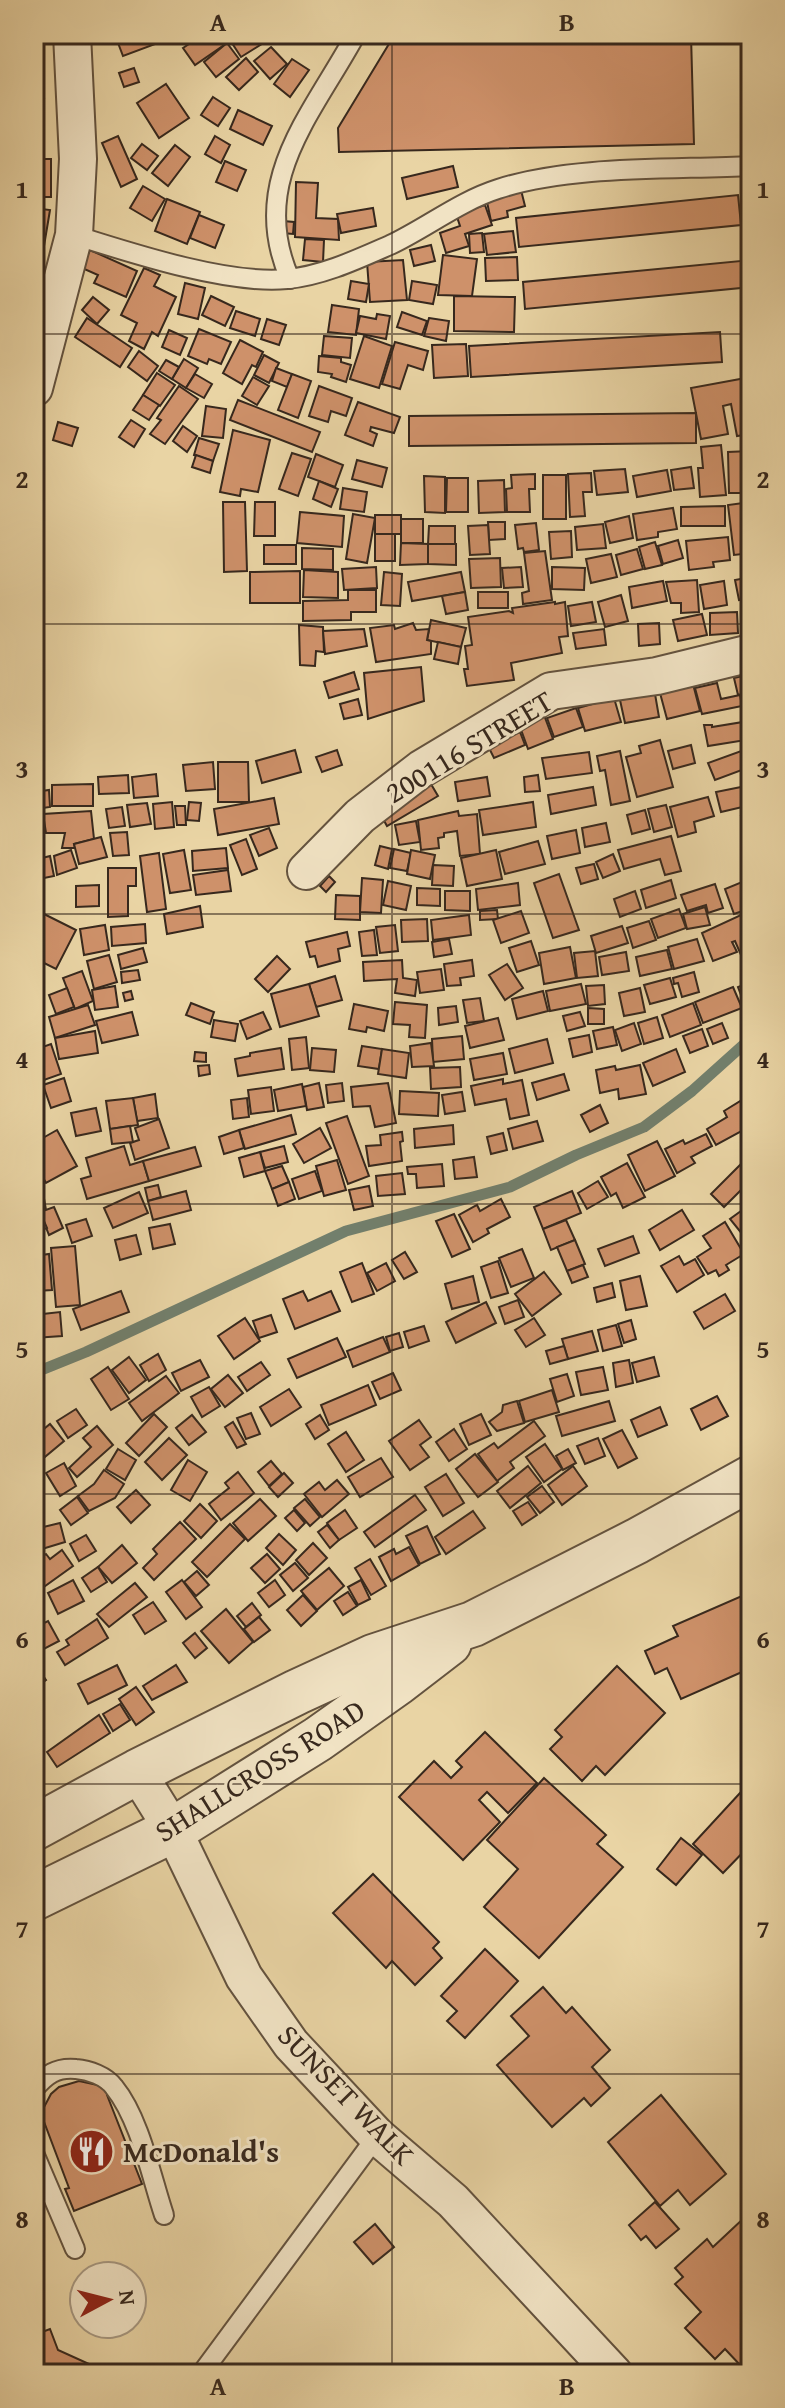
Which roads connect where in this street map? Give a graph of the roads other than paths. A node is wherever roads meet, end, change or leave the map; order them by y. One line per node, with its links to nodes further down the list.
1 (72, 34): 4 (street)
2 (356, 34): 5 (lane)
3 (751, 166): 5 (lane)
4 (74, 235): 5 (lane); 6 (street)
5 (290, 279)
6 (34, 388)
7 (751, 653): 8 (street, 200116 STREET)
8 (306, 871)
9 (751, 1478): 10 (street, SHALLCROSS ROAD)
10 (473, 1624): 11 (street, SHALLCROSS ROAD); 13 (street, SHALLCROSS ROAD)
11 (137, 1772): 12 (street, SHALLCROSS ROAD); 13 (street, SUNSET WALK)
12 (34, 1828)
13 (173, 1830): 14 (street, SHALLCROSS ROAD); 16 (street, SUNSET WALK)
14 (34, 1898)
15 (34, 2089): 18 (lane)
16 (377, 2136): 20 (lane); 21 (street, SUNSET WALK)
17 (34, 2153): 19 (lane)
18 (164, 2215)
19 (75, 2249)
20 (201, 2374)
21 (614, 2374)

